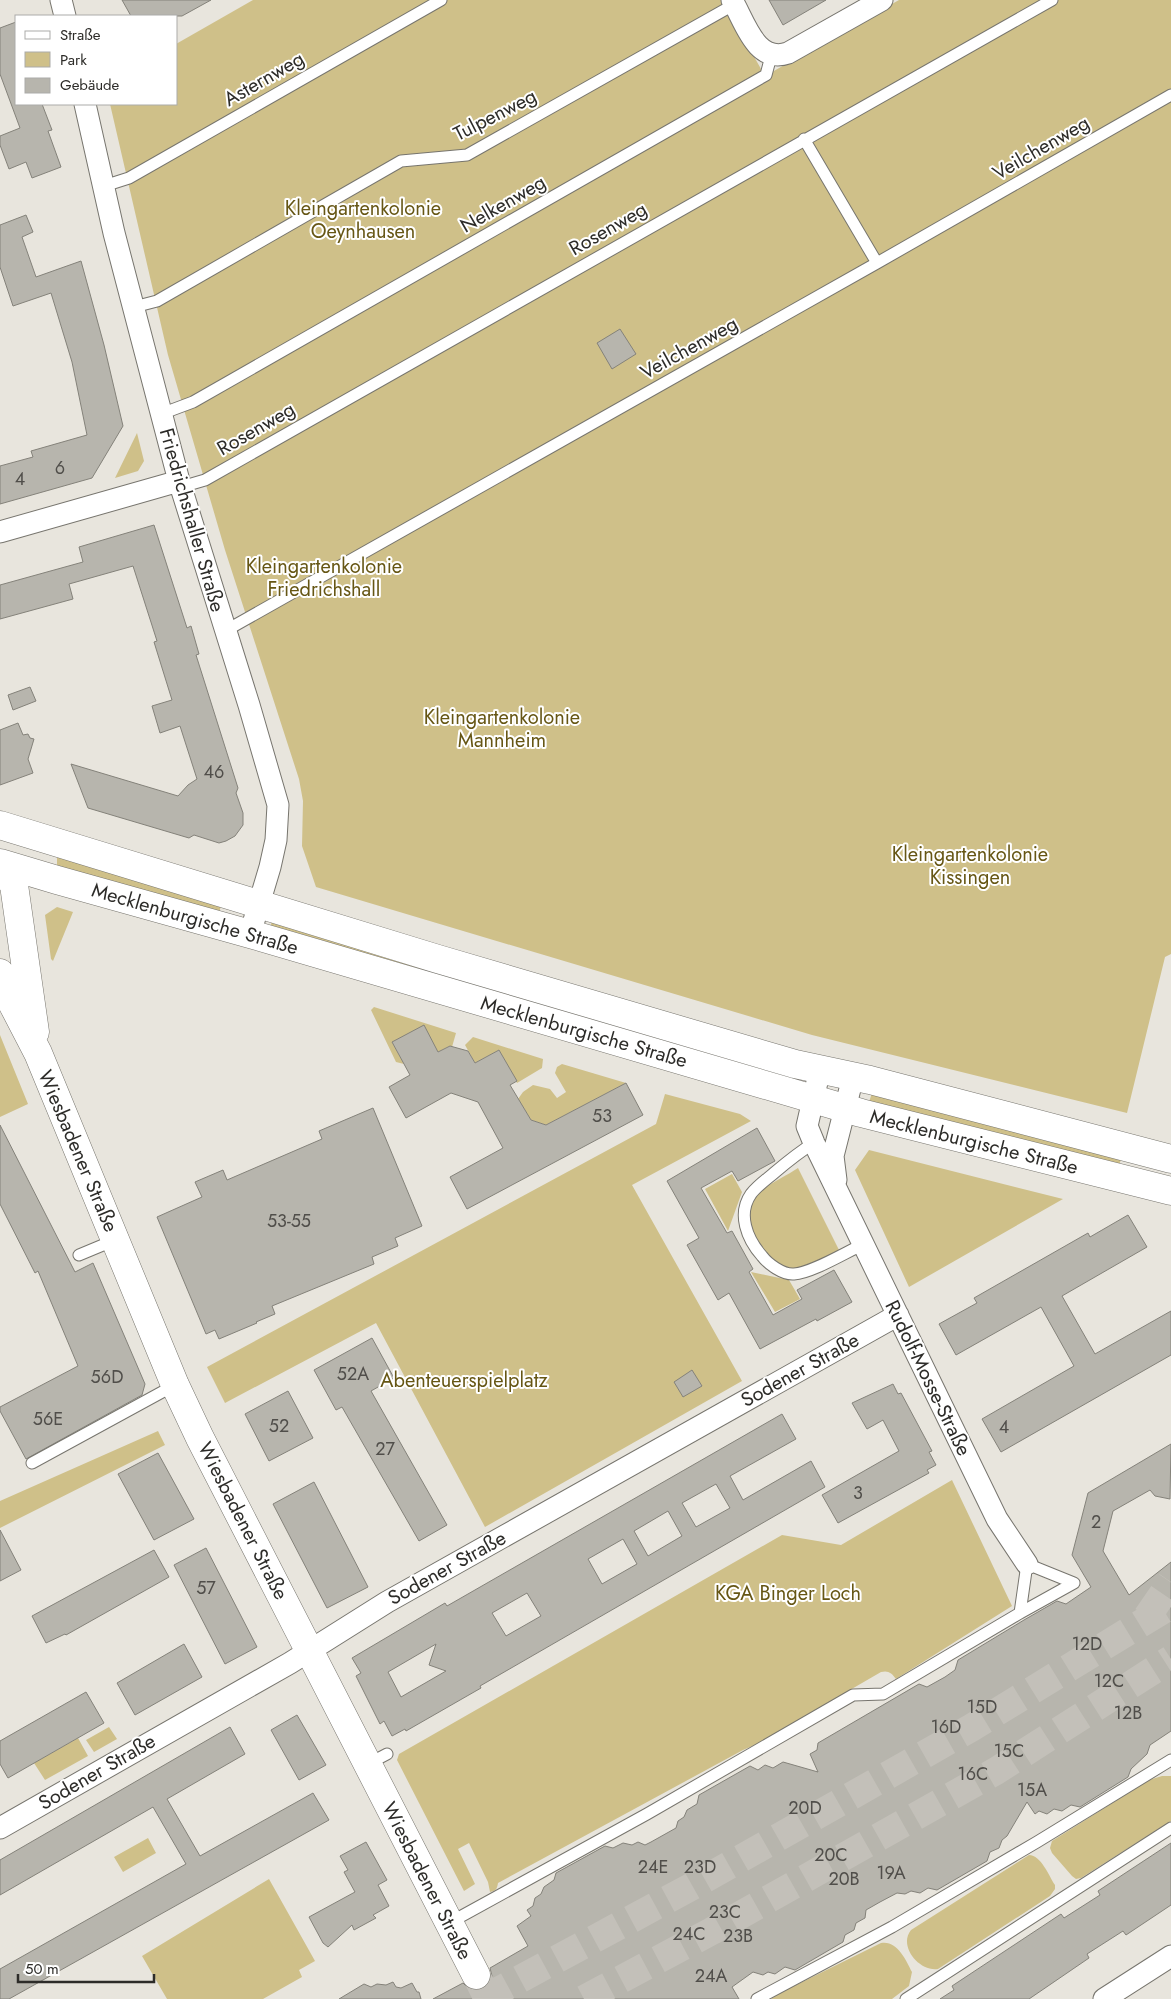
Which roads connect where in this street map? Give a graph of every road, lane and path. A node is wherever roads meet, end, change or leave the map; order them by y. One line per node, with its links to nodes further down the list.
1 (61, 0): 6 (street)
2 (441, 0): 11 (lane, Asternweg)
3 (882, 0): 7 (street)
4 (1052, 0): 10 (lane, Rosenweg)
5 (733, 2): 7 (street); 13 (lane, Tulpenweg)
6 (65, 15)
7 (771, 56): 14 (lane, Nelkenweg)
8 (1171, 95): 12 (lane, Veilchenweg)
9 (85, 105): 11 (street, Friedrichshaller Straße)
10 (804, 140): 12 (lane); 15 (lane, Rosenweg)
11 (104, 186): 13 (street, Friedrichshaller Straße)
12 (877, 263): 17 (lane, Veilchenweg)
13 (134, 307): 14 (street, Friedrichshaller Straße)
14 (161, 414): 15 (street, Friedrichshaller Straße)
15 (180, 484): 16 (street); 17 (street, Friedrichshaller Straße)
16 (0, 532)
17 (225, 631): 21 (street, Friedrichshaller Straße)
18 (3, 826): 19 (main road); 21 (main road, Mecklenburgische Straße)
19 (0, 854)
20 (0, 864): 22 (main road, Mecklenburgische Straße); 24 (main road, Wiesbadener Straße)
21 (258, 905): 22 (street, Friedrichshaller Straße); 25 (main road, Mecklenburgische Straße)
22 (250, 934): 27 (main road, Mecklenburgische Straße)
23 (0, 973): 24 (main road, Wiesbadener Straße)
24 (38, 1053): 33 (main road, Wiesbadener Straße)
25 (820, 1069): 26 (main road, Mecklenburgische Straße); 27 (street, Rudolf-Mosse-Straße)
26 (853, 1077): 28 (street, Rudolf-Mosse-Straße); 30 (main road, Mecklenburgische Straße)
27 (812, 1098): 28 (main road, Mecklenburgische Straße); 29 (street, Rudolf-Mosse-Straße)
28 (844, 1108): 30 (main road, Mecklenburgische Straße); 31 (street, Rudolf-Mosse-Straße)
29 (814, 1143): 31 (street, Rudolf-Mosse-Straße); 34 (lane)
30 (1147, 1164): 32 (main road, Mecklenburgische Straße)
31 (837, 1188): 34 (street, Rudolf-Mosse-Straße)
32 (1171, 1191)
33 (115, 1240): 35 (lane); 37 (main road, Wiesbadener Straße)
34 (864, 1244): 36 (street, Rudolf-Mosse-Straße)
35 (79, 1255)
36 (898, 1316): 39 (street, Rudolf-Mosse-Straße); 41 (street, Sodener Straße)
37 (175, 1385): 38 (lane); 41 (main road, Wiesbadener Straße)
38 (32, 1463)
39 (1027, 1564): 40 (lane); 40 (lane)
40 (1020, 1612): 45 (lane)
41 (310, 1651): 43 (street, Sodener Straße); 45 (main road, Wiesbadener Straße)
42 (1171, 1760): 48 (lane)
43 (0, 1828)
44 (1171, 1828): 49 (lane)
45 (449, 1923): 47 (main road, Wiesbadener Straße)
46 (1171, 1956): 50 (street)
47 (476, 1975)
48 (757, 1999)
49 (906, 1999)
50 (1104, 1999)

